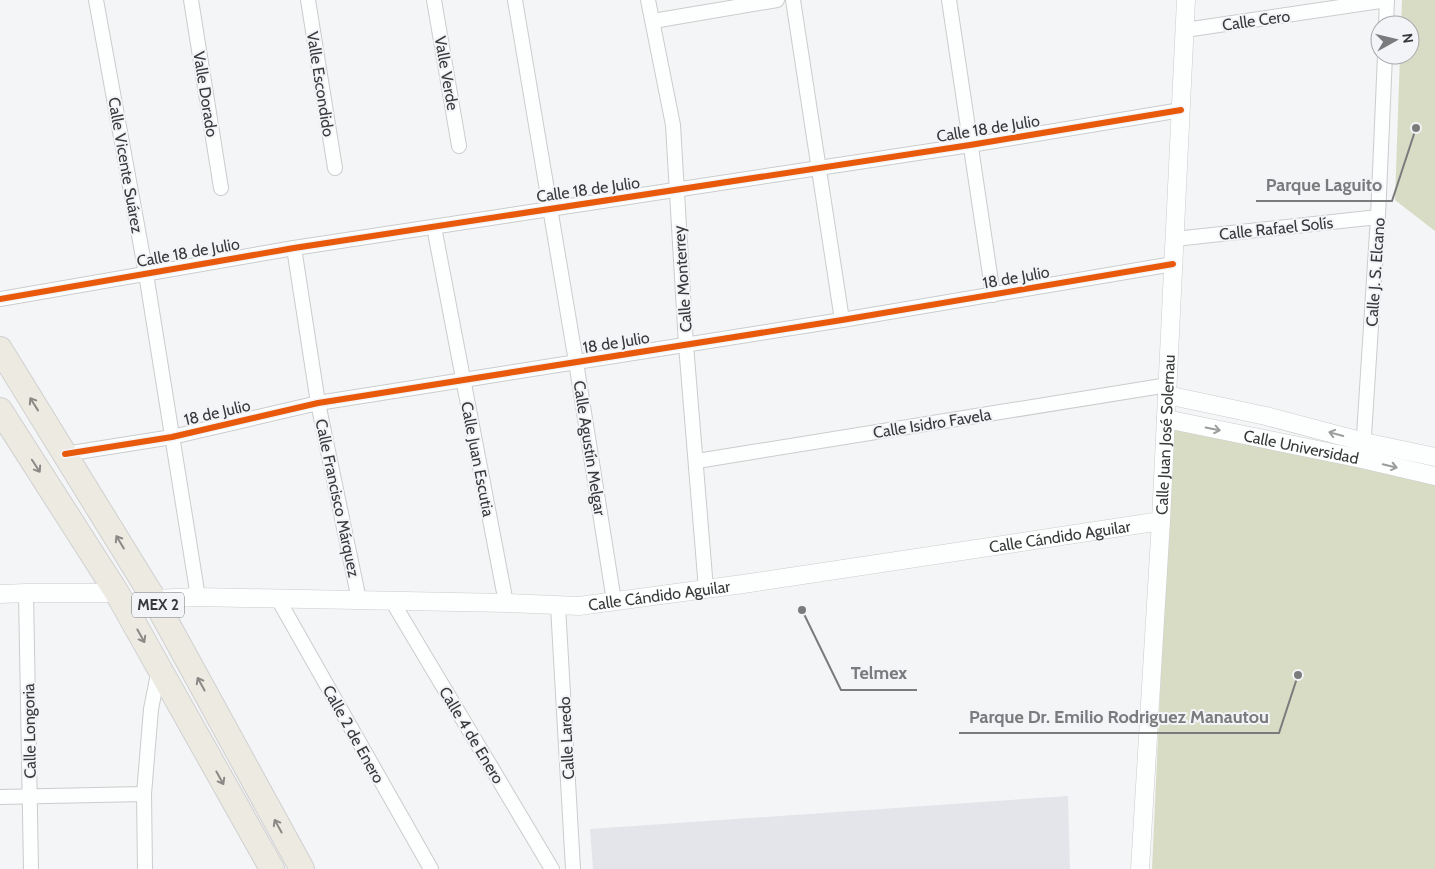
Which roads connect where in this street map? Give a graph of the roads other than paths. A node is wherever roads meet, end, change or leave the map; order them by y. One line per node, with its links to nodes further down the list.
1 (96, 0): 29 (street, Calle Vicente Suárez)
2 (192, 0): 21 (street, Valle Dorado)
3 (308, 0): 19 (street, Valle Escondido)
4 (434, 0): 18 (street, Valle Verde)
5 (515, 0): 23 (street, Calle Agustín Melgar)
6 (648, 0): 13 (street, Calle Monterrey)
7 (777, 0): 13 (street)
8 (792, 0): 20 (street)
9 (948, 0): 17 (street)
10 (1186, 0): 14 (street, Calle Juan José Solernau)
11 (1387, 0): 12 (street); 14 (street, Calle Cero)
12 (1386, 15)
13 (653, 21): 22 (street, Calle Monterrey)
14 (1185, 30): 16 (street, Calle Juan José Solernau)
15 (1385, 65): 24 (street, Calle J. S. Elcano)
16 (1181, 110): 17 (street, Calle 18 de Julio); 26 (street, Calle Juan José Solernau)
17 (970, 145): 20 (street, Calle 18 de Julio); 30 (street)
18 (459, 146)
19 (335, 168)
20 (819, 169): 22 (street, Calle 18 de Julio); 32 (street)
21 (221, 188)
22 (676, 190): 23 (street, Calle 18 de Julio); 33 (street, Calle Monterrey)
23 (550, 208): 25 (street, Calle 18 de Julio); 35 (street, Calle Agustín Melgar)
24 (1378, 217): 26 (street, Calle Rafael Solís); 42 (street, Calle J. S. Elcano)
25 (434, 227): 27 (street, Calle 18 de Julio); 36 (street, Calle Juan Escutia)
26 (1175, 239): 28 (street, Calle Juan José Solernau)
27 (294, 248): 29 (street, Calle 18 de Julio); 38 (street, Calle Francisco Márquez)
28 (1173, 264): 30 (street, 18 de Julio); 37 (street, Calle Juan José Solernau)
29 (146, 274): 31 (street, Calle 18 de Julio); 41 (street, Calle Vicente Suárez)
30 (993, 295): 32 (street, 18 de Julio)
31 (0, 299)
32 (842, 320): 33 (street, 18 de Julio)
33 (686, 345): 35 (street, 18 de Julio); 46 (street, Calle Monterrey)
34 (0, 349): 43 (highway, MEX 2, one-way to 34)
35 (576, 362): 36 (street, 18 de Julio); 58 (street, Calle Agustín Melgar)
36 (463, 380): 38 (street, 18 de Julio); 59 (street, Calle Juan Escutia)
37 (1167, 390): 40 (street, Calle Juan José Solernau); 42 (street, Calle Universidad, one-way to 37); 46 (street, Calle Isidro Favela)
38 (318, 403): 41 (street, 18 de Julio); 56 (street, Calle Francisco Márquez)
39 (0, 410): 51 (highway, MEX 2, one-way to 51)
40 (1166, 419): 45 (street, Calle Universidad, one-way to 45); 48 (street, Calle Juan José Solernau)
41 (172, 437): 43 (street, 18 de Julio); 53 (street, Calle Vicente Suárez)
42 (1364, 442): 44 (street, Calle Universidad); 45 (street, Calle J. S. Elcano)
43 (65, 454): 54 (highway, MEX 2, one-way to 43)
44 (1435, 457)
45 (1362, 460): 47 (street, Calle Universidad, one-way to 47)
46 (697, 461): 49 (street, Calle Monterrey)
47 (1435, 476)
48 (1161, 521): 49 (street, Calle Cándido Aguilar); 73 (street, Calle Juan José Solernau)
49 (706, 589): 58 (street, Calle Cándido Aguilar)
50 (26, 593): 51 (street); 52 (street); 64 (street, Calle Longoria)
51 (117, 593): 61 (highway, MEX 2, one-way to 61)
52 (0, 594)
53 (198, 597): 54 (street, Calle Cándido Aguilar); 55 (street, Calle Cándido Aguilar)
54 (154, 599): 69 (highway, MEX 2, one-way to 54)
55 (278, 599): 56 (street, Calle Cándido Aguilar); 70 (street, Calle 2 de Enero)
56 (359, 600): 57 (street, Calle Cándido Aguilar)
57 (392, 601): 59 (street, Calle Cándido Aguilar); 71 (street, Calle 4 de Enero)
58 (614, 601): 60 (street, Calle Cándido Aguilar)
59 (506, 603): 60 (street, Calle Cándido Aguilar)
60 (558, 606): 72 (street, Calle Laredo)
61 (160, 668): 62 (street); 65 (highway, MEX 2, one-way to 65)
62 (144, 794): 64 (street); 67 (street)
63 (0, 797): 64 (street)
64 (30, 797): 66 (street, Calle Longoria)
65 (262, 859): 68 (highway, MEX 2)
66 (31, 869)
67 (145, 869)
68 (272, 869)
69 (302, 869)
70 (431, 869)
71 (552, 869)
72 (574, 869)
73 (1140, 869)

